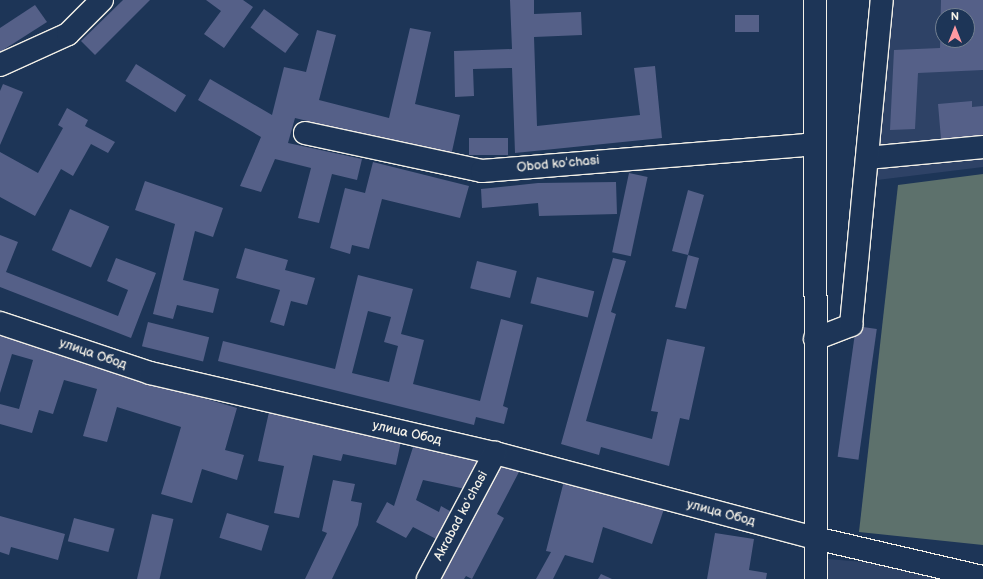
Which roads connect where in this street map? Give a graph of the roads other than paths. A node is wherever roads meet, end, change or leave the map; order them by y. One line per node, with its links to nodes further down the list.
1 (102, 0): 4 (street)
2 (815, 0): 6 (street)
3 (882, 0): 8 (street)
4 (0, 65)
5 (305, 134): 6 (street, Obod koʻchasi)
6 (815, 144): 10 (street)
7 (983, 147): 8 (street)
8 (867, 158): 10 (street)
9 (0, 323): 11 (street, улица Обод)
10 (815, 338): 12 (street)
11 (495, 453): 12 (street, улица Обод); 14 (street, Akrabad koʻchasi)
12 (815, 538): 13 (street, улица Обод); 15 (street)
13 (983, 577)
14 (428, 579)
15 (816, 579)

